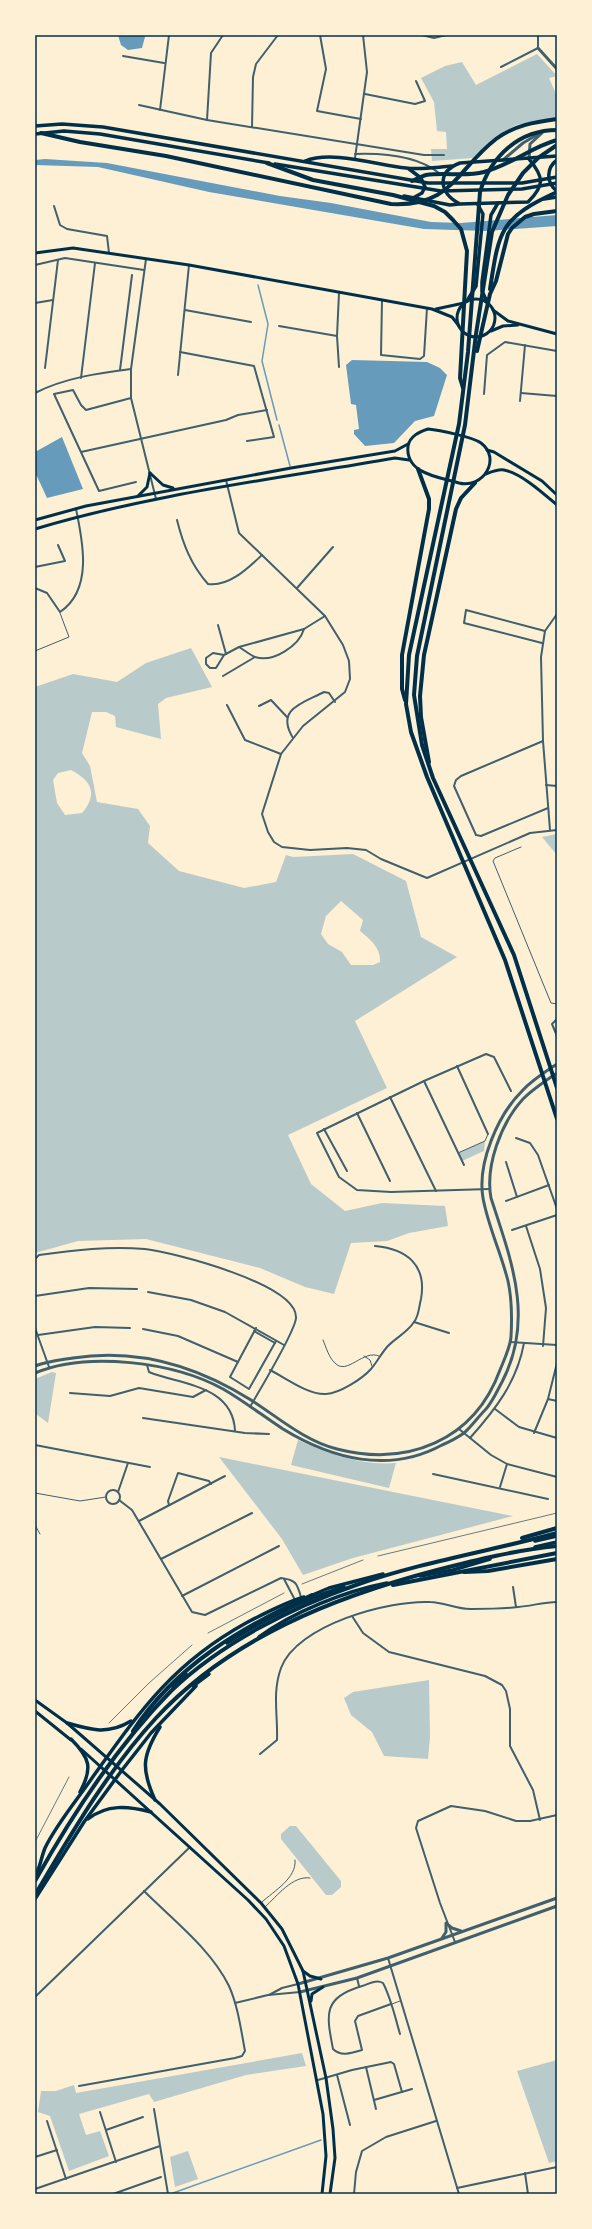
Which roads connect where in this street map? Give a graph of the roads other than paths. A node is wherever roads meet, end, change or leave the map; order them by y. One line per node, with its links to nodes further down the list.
1 (169, 35): 11 (street)
2 (223, 35): 20 (street)
3 (278, 35): 22 (street)
4 (320, 35): 18 (street)
5 (363, 35): 15 (street)
6 (422, 35): 7 (street)
7 (446, 35)
8 (538, 35): 9 (street)
9 (538, 48): 12 (street); 13 (street)
10 (123, 56): 11 (street)
11 (164, 63): 17 (street)
12 (501, 67)
13 (557, 69)
14 (416, 81): 15 (street)
15 (365, 94): 18 (street)
16 (139, 105): 17 (street)
17 (160, 110): 20 (street)
18 (361, 119): 28 (street)
19 (557, 119): 25 (highway)
20 (207, 120): 22 (street)
21 (35, 126): 37 (main road)
22 (252, 127): 28 (street)
23 (557, 129): 24 (street); 93 (highway)
24 (543, 132): 33 (street); 35 (street)
25 (41, 133): 26 (main road); 38 (main road)
26 (35, 134)
27 (557, 140): 44 (highway)
28 (357, 144): 30 (street); 31 (street)
29 (557, 145): 86 (highway)
30 (355, 154): 34 (street); 41 (street)
31 (444, 155)
32 (557, 156): 33 (main road)
33 (529, 159): 35 (main road); 50 (main road)
34 (354, 160): 37 (main road); 40 (main road)
35 (502, 160): 39 (main road)
36 (557, 160): 46 (main road)
37 (304, 162): 44 (main road)
38 (267, 163): 45 (main road); 47 (highway)
39 (452, 166): 41 (main road); 43 (main road)
40 (408, 168): 41 (main road); 49 (main road)
41 (432, 168): 43 (street)
42 (557, 177): 44 (main road)
43 (444, 178): 53 (main road)
44 (412, 181)
45 (557, 183)
46 (557, 192): 66 (highway)
47 (393, 195): 49 (main road); 93 (highway)
48 (557, 197): 50 (main road)
49 (413, 198): 53 (main road)
50 (528, 202): 52 (main road)
51 (477, 203): 52 (main road); 53 (main road); 69 (main road)
52 (498, 203): 71 (main road)
53 (460, 204)
54 (54, 206): 57 (street)
55 (557, 211): 66 (highway)
56 (35, 253): 57 (main road)
57 (109, 253): 58 (main road)
58 (146, 259): 62 (main road); 63 (street)
59 (58, 260): 60 (street); 61 (street); 68 (street)
60 (95, 263): 63 (street); 92 (street)
61 (35, 265)
62 (189, 265): 65 (main road); 75 (street)
63 (144, 270): 89 (street)
64 (132, 274): 90 (street)
65 (339, 291): 67 (main road); 82 (street)
66 (490, 294): 86 (highway)
67 (382, 299): 72 (main road); 72 (street)
68 (53, 300): 70 (street); 88 (street)
69 (466, 302): 71 (main road); 73 (main road); 79 (main road)
70 (35, 303)
71 (489, 305): 74 (main road)
72 (427, 308): 73 (main road)
73 (432, 309): 79 (main road)
74 (492, 309): 77 (main road); 80 (main road)
75 (185, 310): 76 (street); 85 (street)
76 (251, 322)
77 (520, 325): 80 (main road); 81 (main road)
78 (279, 326): 82 (street)
79 (459, 326): 80 (main road)
80 (489, 331)
81 (557, 334)
82 (337, 336): 87 (street)
83 (525, 345): 84 (street); 95 (street); 96 (street)
84 (557, 351)
85 (180, 352): 91 (street); 100 (street)
86 (474, 359): 151 (highway)
87 (339, 367)
88 (45, 368)
89 (131, 369): 90 (street); 98 (street)
90 (120, 370): 92 (street)
91 (178, 375)
92 (81, 378): 94 (street)
93 (464, 391): 144 (highway)
94 (35, 393)
95 (521, 393): 97 (street); 99 (street)
96 (484, 394)
97 (557, 396)
98 (131, 398): 101 (street); 105 (street)
99 (520, 400)
100 (267, 410): 101 (street); 102 (street)
101 (141, 437): 105 (street); 108 (street)
102 (247, 441)
103 (408, 444): 104 (main road); 106 (main road); 110 (main road)
104 (488, 450): 109 (main road); 116 (main road)
105 (81, 452): 111 (street)
106 (409, 460): 107 (main road); 113 (main road)
107 (418, 469): 112 (main road); 144 (highway)
108 (150, 473): 114 (main road); 115 (street); 117 (main road)
109 (486, 474): 112 (main road); 119 (main road)
110 (226, 480): 113 (street); 114 (main road)
111 (136, 482)
112 (475, 483): 151 (highway)
113 (227, 486): 118 (main road); 127 (street)
114 (179, 489): 115 (main road)
115 (154, 493): 117 (main road); 118 (street)
116 (557, 495)
117 (137, 498): 120 (main road)
118 (156, 500): 121 (main road)
119 (557, 505)
120 (76, 509): 121 (street); 122 (main road)
121 (77, 516): 124 (main road); 131 (street)
122 (35, 520)
123 (177, 520): 127 (street)
124 (35, 529)
125 (58, 545): 128 (street)
126 (333, 547): 130 (street)
127 (262, 554): 130 (street)
128 (35, 568)
129 (35, 588): 131 (street)
130 (296, 588): 133 (street)
131 (60, 612): 139 (lane)
132 (557, 614): 136 (street)
133 (325, 616): 135 (street); 143 (street)
134 (218, 625): 140 (street)
135 (304, 629): 138 (street); 141 (street)
136 (545, 631): 137 (street); 137 (street)
137 (542, 643): 149 (street)
138 (239, 647): 140 (street); 141 (street)
139 (35, 651)
140 (225, 654): 140 (street)
141 (255, 657): 142 (street)
142 (223, 676)
143 (335, 702): 147 (street); 148 (street)
144 (406, 704): 169 (highway)
145 (227, 705): 150 (street)
146 (259, 706): 147 (street)
147 (287, 717): 148 (street)
148 (293, 738): 150 (street)
149 (543, 741): 152 (street); 154 (street)
150 (281, 754): 155 (street)
151 (432, 778): 165 (highway)
152 (546, 785): 153 (street); 154 (street)
153 (557, 786)
154 (548, 808): 155 (street)
155 (550, 830): 156 (street)
156 (557, 830)
157 (521, 847): 158 (lane)
158 (557, 1004)
159 (557, 1019): 160 (street)
160 (557, 1036)
161 (557, 1064): 179 (street)
162 (457, 1066): 164 (street); 166 (street); 171 (street)
163 (557, 1073): 180 (street)
164 (424, 1081): 167 (street); 173 (street)
165 (557, 1088)
166 (511, 1091)
167 (390, 1097): 168 (street); 181 (street)
168 (357, 1113): 170 (street); 177 (street)
169 (557, 1119)
170 (324, 1129): 176 (street); 181 (street)
171 (488, 1134): 173 (lane)
172 (516, 1138): 178 (street)
173 (458, 1153): 175 (street)
174 (506, 1162): 182 (street)
175 (464, 1165)
176 (347, 1171)
177 (390, 1181)
178 (549, 1185): 182 (street); 184 (street)
179 (482, 1190): 180 (street); 181 (street); 203 (street)
180 (489, 1190): 204 (street)
181 (436, 1191)
182 (517, 1197): 183 (street)
183 (506, 1201)
184 (557, 1209)
185 (557, 1215): 186 (street)
186 (526, 1226): 187 (street); 208 (street)
187 (512, 1230)
188 (375, 1246): 193 (street)
189 (35, 1259): 206 (street)
190 (137, 1289): 192 (street)
191 (148, 1292): 196 (street)
192 (35, 1296)
193 (414, 1322): 199 (street); 210 (street)
194 (35, 1328): 200 (street)
195 (130, 1328): 200 (street)
196 (256, 1328): 198 (street); 202 (street)
197 (143, 1329): 212 (street)
198 (254, 1331): 202 (street); 212 (street)
199 (449, 1333)
200 (38, 1335): 211 (street)
201 (323, 1340): 209 (lane)
202 (276, 1342): 206 (street); 212 (street)
203 (510, 1342): 204 (street); 228 (street)
204 (517, 1343): 205 (street); 230 (street)
205 (524, 1343): 208 (street); 226 (street)
206 (284, 1345): 218 (street)
207 (557, 1345): 208 (street)
208 (543, 1346)
209 (364, 1356): 210 (lane); 217 (lane)
210 (379, 1356): 217 (street)
211 (47, 1361): 215 (street); 216 (street); 224 (street)
212 (238, 1362)
213 (557, 1363): 222 (street)
214 (147, 1365): 216 (street); 220 (street); 225 (street)
215 (35, 1366)
216 (49, 1367): 219 (street)
217 (372, 1367): 218 (street)
218 (270, 1370): 224 (street)
219 (35, 1373)
220 (206, 1390): 221 (street); 229 (street)
221 (70, 1393)
222 (548, 1399): 223 (street); 231 (street)
223 (557, 1401)
224 (253, 1402): 225 (street); 228 (street)
225 (250, 1407): 230 (street)
226 (495, 1409): 231 (street); 233 (street)
227 (143, 1418): 229 (street)
228 (459, 1429): 230 (street)
229 (235, 1431): 232 (street)
230 (464, 1433): 233 (street)
231 (534, 1433): 234 (street)
232 (269, 1434)
233 (470, 1438): 237 (street)
234 (557, 1438)
235 (35, 1445): 236 (street)
236 (128, 1463): 238 (street); 244 (street)
237 (507, 1464): 241 (street); 243 (street)
238 (150, 1467)
239 (433, 1474): 243 (street)
240 (225, 1476): 242 (street)
241 (557, 1477)
242 (211, 1484): 249 (street); 249 (street)
243 (500, 1487): 247 (street)
244 (118, 1492): 246 (street); 248 (street)
245 (35, 1493): 246 (lane)
246 (106, 1497): 248 (street)
247 (548, 1499)
248 (119, 1500): 251 (street)
249 (169, 1505): 251 (street)
250 (252, 1513): 262 (street)
251 (139, 1521): 262 (street)
252 (35, 1525): 254 (lane)
253 (557, 1528): 259 (highway)
254 (40, 1534)
255 (557, 1535): 259 (main road); 286 (highway)
256 (557, 1542): 264 (main road)
257 (278, 1546): 268 (street)
258 (557, 1546): 267 (highway)
259 (503, 1547): 261 (main road)
260 (557, 1553): 267 (highway)
261 (462, 1556): 269 (main road); 277 (main road)
262 (161, 1559): 268 (street)
263 (557, 1559): 264 (highway)
264 (453, 1570): 275 (main road)
265 (284, 1578): 268 (street); 270 (street); 271 (street)
266 (513, 1587): 273 (street)
267 (361, 1593): 302 (highway)
268 (182, 1596)
269 (312, 1596): 270 (main road); 286 (highway)
270 (301, 1598): 271 (main road)
271 (295, 1600): 280 (main road)
272 (557, 1602): 273 (street)
273 (516, 1607): 274 (street)
274 (352, 1616): 284 (street); 294 (street)
275 (204, 1678): 278 (main road); 281 (main road)
276 (35, 1700): 282 (main road)
277 (160, 1700)
278 (168, 1709)
279 (35, 1711): 283 (main road)
280 (133, 1720): 282 (main road); 285 (main road)
281 (164, 1721): 288 (main road); 290 (main road)
282 (67, 1723): 285 (main road)
283 (71, 1739): 287 (main road); 291 (main road)
284 (260, 1754)
285 (107, 1757): 287 (main road); 288 (main road)
286 (115, 1758): 300 (highway)
287 (101, 1766): 289 (main road); 291 (main road)
288 (122, 1770): 289 (main road); 290 (main road)
289 (116, 1780): 292 (main road); 295 (main road)
290 (155, 1800): 305 (main road)
291 (75, 1802): 298 (main road)
292 (151, 1812): 295 (main road); 296 (main road)
293 (557, 1815): 294 (street)
294 (540, 1820): 308 (street)
295 (84, 1822): 304 (main road)
296 (190, 1847): 301 (street); 319 (main road)
297 (295, 1860): 305 (lane)
298 (35, 1877)
299 (310, 1878): 307 (lane)
300 (35, 1881)
301 (144, 1891): 325 (street); 327 (street)
302 (35, 1895)
303 (557, 1898): 309 (street)
304 (35, 1899)
305 (261, 1903): 307 (main road)
306 (557, 1906): 312 (street)
307 (265, 1907): 315 (main road)
308 (447, 1923): 309 (street); 310 (street); 311 (street)
309 (464, 1931): 310 (street)
310 (452, 1935): 311 (street); 312 (street)
311 (440, 1939): 313 (street)
312 (455, 1942): 314 (street)
313 (388, 1958): 314 (street); 317 (street)
314 (390, 1965): 316 (street); 326 (street)
315 (303, 1971): 317 (main road); 318 (main road)
316 (357, 1978): 320 (street); 321 (street)
317 (321, 1979): 318 (street)
318 (306, 1983): 319 (street); 322 (main road)
319 (298, 1984): 323 (main road); 324 (street)
320 (324, 1987): 322 (street); 329 (main road)
321 (359, 1987): 328 (street); 328 (street)
322 (307, 1991): 323 (street); 329 (main road)
323 (300, 1992): 324 (street); 334 (main road)
324 (268, 1995): 327 (street)
325 (35, 1997)
326 (401, 2001): 328 (lane); 344 (street)
327 (235, 2003): 335 (street)
328 (391, 2004): 330 (street)
329 (311, 2006): 333 (main road)
330 (400, 2034)
331 (366, 2067): 332 (street); 337 (street); 338 (street)
332 (337, 2076): 333 (street); 345 (street)
333 (326, 2078): 334 (street); 360 (main road)
334 (318, 2080): 359 (main road)
335 (79, 2086)
336 (412, 2089): 337 (street)
337 (402, 2092): 338 (street)
338 (374, 2100): 340 (street)
339 (154, 2108): 347 (street)
340 (376, 2109)
341 (100, 2112): 346 (street)
342 (143, 2117): 346 (street)
343 (46, 2121): 348 (street)
344 (436, 2121): 355 (street); 361 (street)
345 (350, 2125)
346 (106, 2130): 350 (street)
347 (160, 2146): 350 (street); 358 (street)
348 (57, 2150): 349 (street); 354 (street)
349 (35, 2157)
350 (116, 2162): 354 (street)
351 (557, 2167): 352 (street)
352 (525, 2173): 355 (street); 363 (street)
353 (161, 2177): 357 (street)
354 (66, 2179): 356 (street)
355 (457, 2188): 362 (street)
356 (35, 2189)
357 (112, 2194)
358 (168, 2194)
359 (322, 2194)
360 (330, 2194)
361 (354, 2194)
362 (459, 2194)
363 (528, 2194)

